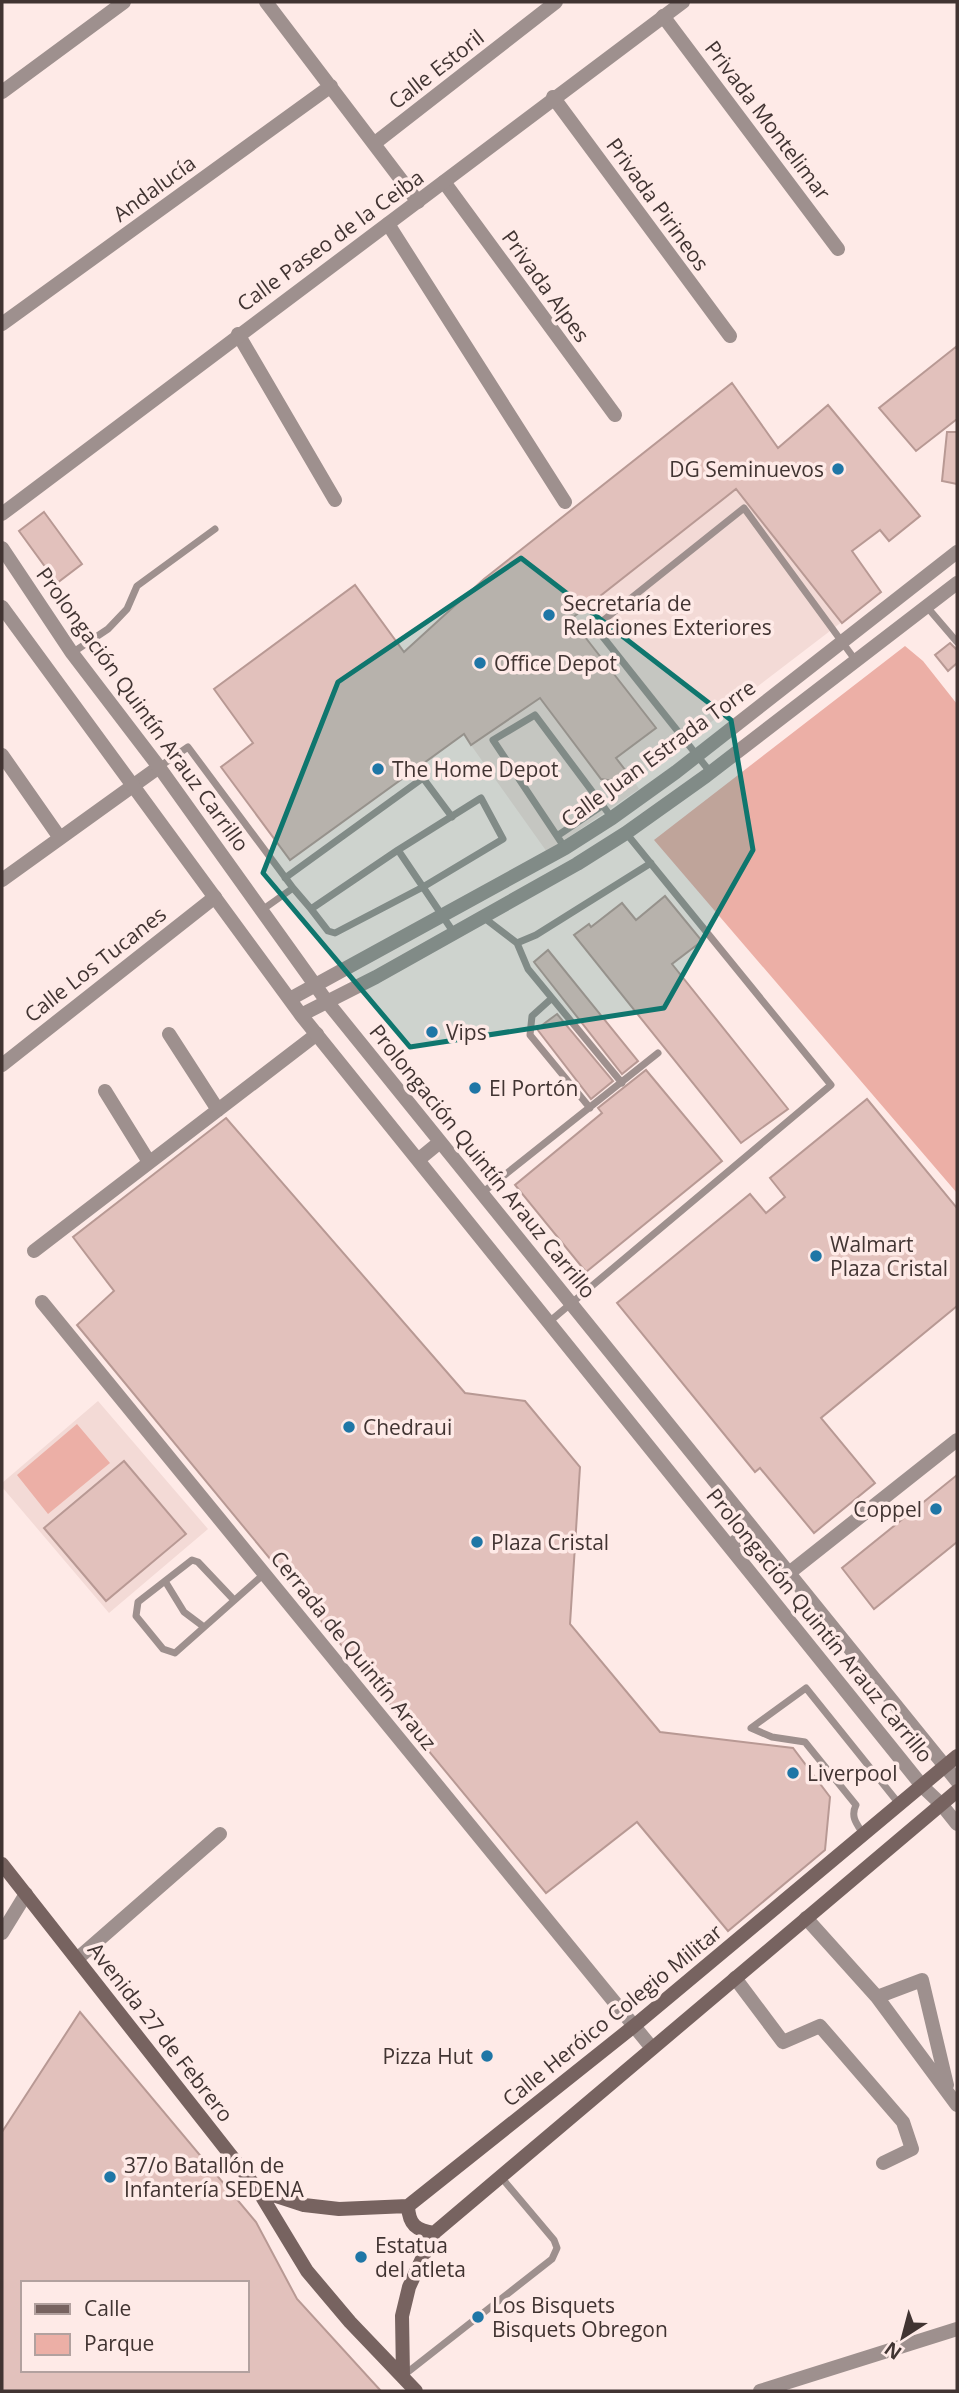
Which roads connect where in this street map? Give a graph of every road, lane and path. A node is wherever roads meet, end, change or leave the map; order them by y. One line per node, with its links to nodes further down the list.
1 (124, 2): 7 (street)
2 (266, 2): 6 (street)
3 (556, 2): 9 (street, Calle Estoril)
4 (683, 2): 5 (street, Calle Paseo de la Ceiba)
5 (663, 16): 8 (street, Calle Paseo de la Ceiba); 13 (street, Privada Montelimar)
6 (331, 86): 9 (street); 14 (street, Andalucía)
7 (2, 92)
8 (553, 97): 10 (street, Calle Paseo de la Ceiba); 16 (street, Privada Pirineos)
9 (375, 143): 11 (street)
10 (444, 181): 11 (street, Calle Paseo de la Ceiba); 17 (street, Privada Alpes)
11 (418, 202): 12 (street, Calle Paseo de la Ceiba)
12 (388, 224): 15 (street, Calle Paseo de la Ceiba); 19 (street)
13 (838, 249)
14 (2, 324)
15 (238, 334): 18 (street); 20 (street, Calle Paseo de la Ceiba)
16 (730, 336)
17 (615, 415)
18 (335, 500)
19 (565, 502)
20 (2, 514)
21 (215, 529): 29 (lane)
22 (2, 548): 29 (street, Prolongación Quintín Arauz Carrillo)
23 (957, 552): 27 (street, Calle Juan Estrada Torre)
24 (957, 583): 26 (street, Calle Juan Estrada Torre)
25 (2, 607): 35 (street, Prolongación Quintín Arauz Carrillo)
26 (927, 607): 28 (lane); 30 (street, Calle Juan Estrada Torre)
27 (841, 641): 30 (lane); 32 (street, Calle Juan Estrada Torre); 32 (lane)
28 (957, 642)
29 (72, 653): 33 (street, Prolongación Quintín Arauz Carrillo)
30 (856, 661): 34 (street, Calle Juan Estrada Torre)
31 (2, 755): 40 (street)
32 (697, 755): 34 (lane); 38 (street, Calle Juan Estrada Torre)
33 (159, 767): 35 (street); 44 (lane); 50 (street, Prolongación Quintín Arauz Carrillo)
34 (711, 772): 39 (street, Calle Juan Estrada Torre)
35 (132, 785): 40 (street); 48 (street, Prolongación Quintín Arauz Carrillo)
36 (603, 805): 38 (lane); 41 (lane); 41 (lane)
37 (452, 817): 42 (lane); 44 (lane); 46 (lane)
38 (612, 818): 41 (street, Calle Juan Estrada Torre)
39 (626, 833): 43 (lane); 52 (street, Calle Juan Estrada Torre)
40 (60, 838): 45 (street)
41 (561, 842): 51 (street, Calle Juan Estrada Torre)
42 (398, 850): 46 (lane); 49 (lane)
43 (652, 863): 54 (lane); 74 (lane)
44 (285, 878): 47 (lane)
45 (2, 880)
46 (423, 887): 49 (lane); 51 (lane)
47 (293, 888): 49 (lane); 50 (lane)
48 (215, 897): 57 (street, Prolongación Quintín Arauz Carrillo); 63 (street, Calle Los Tucanes)
49 (311, 909)
50 (262, 911): 55 (street, Prolongación Quintín Arauz Carrillo)
51 (442, 915): 53 (lane); 55 (street, Calle Juan Estrada Torre)
52 (483, 917): 53 (street, Calle Juan Estrada Torre); 54 (lane)
53 (454, 933): 58 (street, Calle Juan Estrada Torre)
54 (517, 943): 56 (lane)
55 (314, 984): 57 (street, Calle Juan Estrada Torre); 58 (street, Prolongación Quintín Arauz Carrillo)
56 (552, 998): 64 (lane); 66 (lane)
57 (290, 999): 59 (street, Prolongación Quintín Arauz Carrillo)
58 (328, 1003): 59 (street, Calle Juan Estrada Torre); 68 (street, Prolongación Quintín Arauz Carrillo)
59 (301, 1014): 61 (street, Prolongación Quintín Arauz Carrillo)
60 (169, 1034): 67 (street)
61 (317, 1034): 67 (street); 69 (street, Prolongación Quintín Arauz Carrillo)
62 (658, 1053): 64 (lane)
63 (2, 1065)
64 (622, 1083): 66 (lane)
65 (105, 1091): 70 (street)
66 (590, 1108): 71 (lane)
67 (218, 1110): 70 (street)
68 (440, 1142): 69 (street); 71 (street, Prolongación Quintín Arauz Carrillo)
69 (418, 1160): 75 (street, Prolongación Quintín Arauz Carrillo)
70 (149, 1163): 72 (street)
71 (482, 1193): 74 (street, Prolongación Quintín Arauz Carrillo)
72 (34, 1251)
73 (42, 1302): 79 (street, Cerrada de Quintín Arauz)
74 (571, 1303): 75 (lane); 77 (street, Prolongación Quintín Arauz Carrillo)
75 (549, 1322): 78 (street, Prolongación Quintín Arauz Carrillo)
76 (957, 1440): 80 (street)
77 (752, 1528): 78 (street); 80 (street, Prolongación Quintín Arauz Carrillo)
78 (730, 1546): 87 (street, Prolongación Quintín Arauz Carrillo)
79 (264, 1573): 82 (lane); 101 (street, Cerrada de Quintín Arauz)
80 (789, 1573): 85 (street, Prolongación Quintín Arauz Carrillo)
81 (165, 1581): 82 (lane); 83 (lane); 83 (lane)
82 (234, 1600): 83 (lane)
83 (204, 1627)
84 (957, 1756): 85 (main road, Calle Heróico Colegio Militar)
85 (944, 1766): 86 (street, Prolongación Quintín Arauz Carrillo); 87 (main road, Calle Heróico Colegio Militar)
86 (957, 1782)
87 (923, 1787): 89 (street, Prolongación Quintín Arauz Carrillo); 90 (main road, Calle Heróico Colegio Militar)
88 (957, 1791): 89 (main road)
89 (941, 1804): 91 (street, Prolongación Quintín Arauz Carrillo); 96 (main road)
90 (901, 1805): 93 (main road, Calle Heróico Colegio Militar); 93 (lane)
91 (957, 1824)
92 (220, 1834): 98 (street)
93 (864, 1835): 101 (main road, Calle Heróico Colegio Militar)
94 (2, 1864): 95 (main road, Avenida 27 de Febrero)
95 (26, 1894): 97 (street); 98 (main road, Avenida 27 de Febrero)
96 (806, 1918): 99 (main road); 100 (street)
97 (2, 1933)
98 (77, 1959): 107 (main road, Avenida 27 de Febrero)
99 (735, 1978): 102 (main road); 105 (street)
100 (877, 1997): 103 (street); 103 (street)
101 (634, 2026): 102 (street, Cerrada de Quintín Arauz); 108 (main road, Calle Heróico Colegio Militar)
102 (652, 2048): 106 (main road)
103 (948, 2091): 104 (street)
104 (957, 2105)
105 (883, 2163)
106 (501, 2177): 109 (main road); 111 (lane)
107 (258, 2190): 108 (main road); 111 (main road, Avenida 27 de Febrero)
108 (408, 2206): 109 (main road)
109 (435, 2233): 111 (main road)
110 (957, 2329): 113 (street)
111 (403, 2375): 112 (main road, Avenida 27 de Febrero)
112 (416, 2391)
113 (760, 2391)

